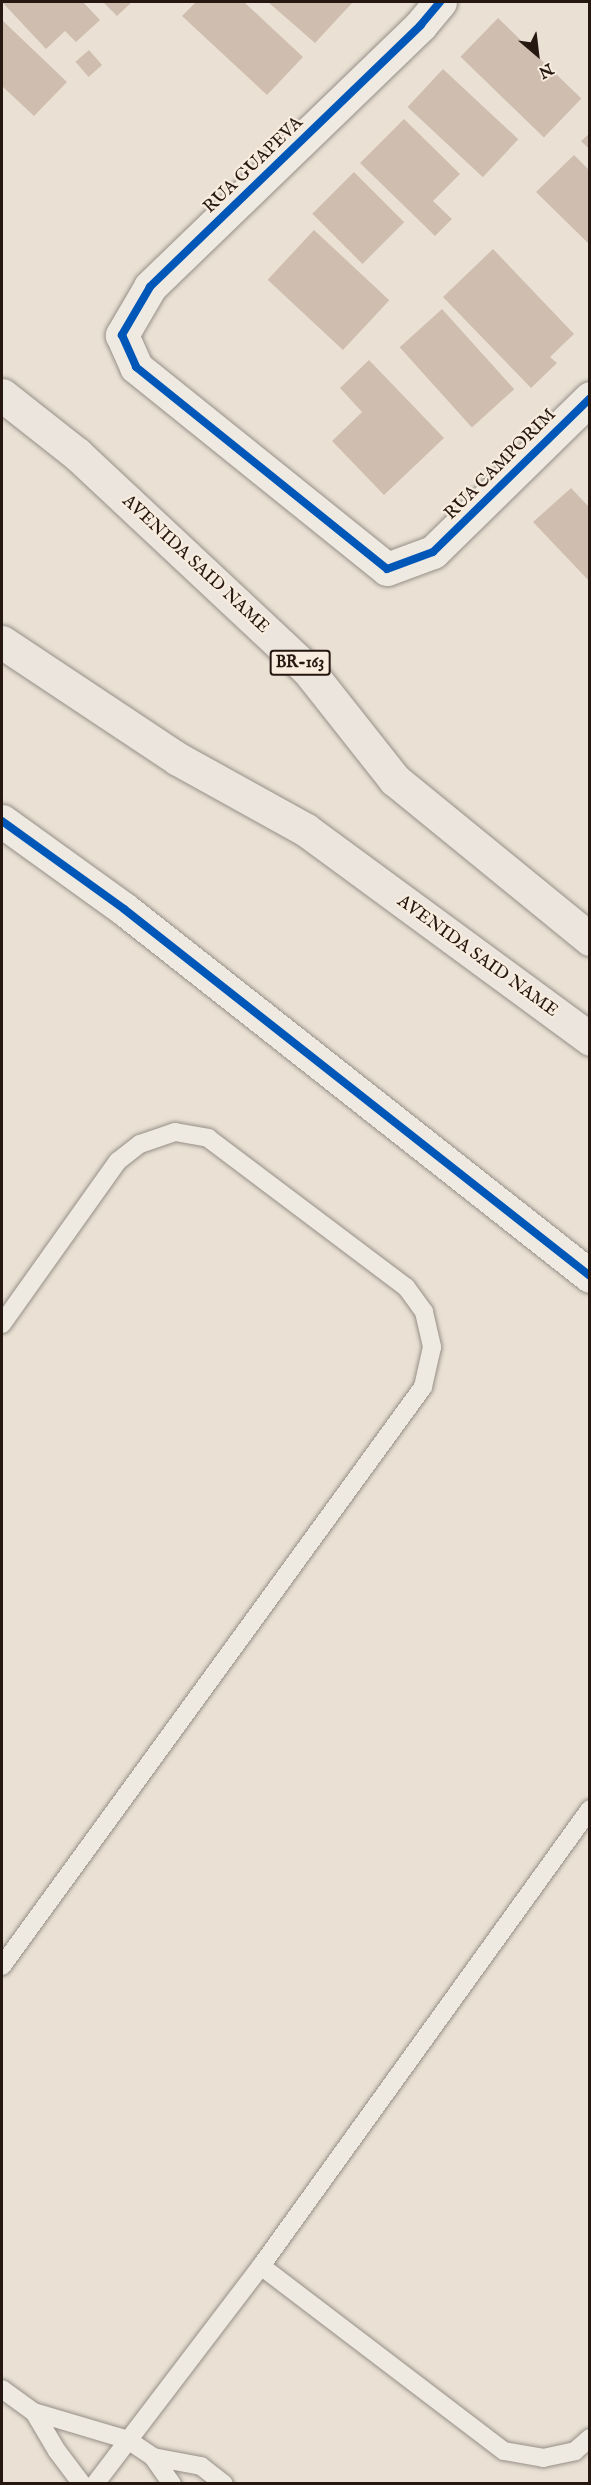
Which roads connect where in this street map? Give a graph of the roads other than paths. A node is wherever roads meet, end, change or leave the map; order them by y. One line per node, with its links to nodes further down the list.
1 (440, 2): 4 (street, RUA GUAPEVA)
2 (2, 395): 7 (highway, AVENIDA SAID NAME / BR-163)
3 (590, 398): 4 (street, RUA CAMPORIM)
4 (433, 552)
5 (2, 642): 8 (highway, AVENIDA SAID NAME)
6 (2, 821): 9 (street)
7 (590, 939)
8 (590, 1039)
9 (590, 1276)
10 (2, 1324): 12 (lane)
11 (590, 1809): 13 (lane)
12 (2, 1966)
13 (261, 2266): 16 (lane); 17 (lane)
14 (2, 2389): 15 (lane)
15 (34, 2412): 17 (lane); 19 (lane)
16 (590, 2438)
17 (128, 2440): 18 (lane); 20 (lane)
18 (153, 2457): 21 (lane); 22 (lane); 23 (lane)
19 (82, 2484)
20 (95, 2484)
21 (172, 2484)
22 (188, 2484)
23 (224, 2484)

